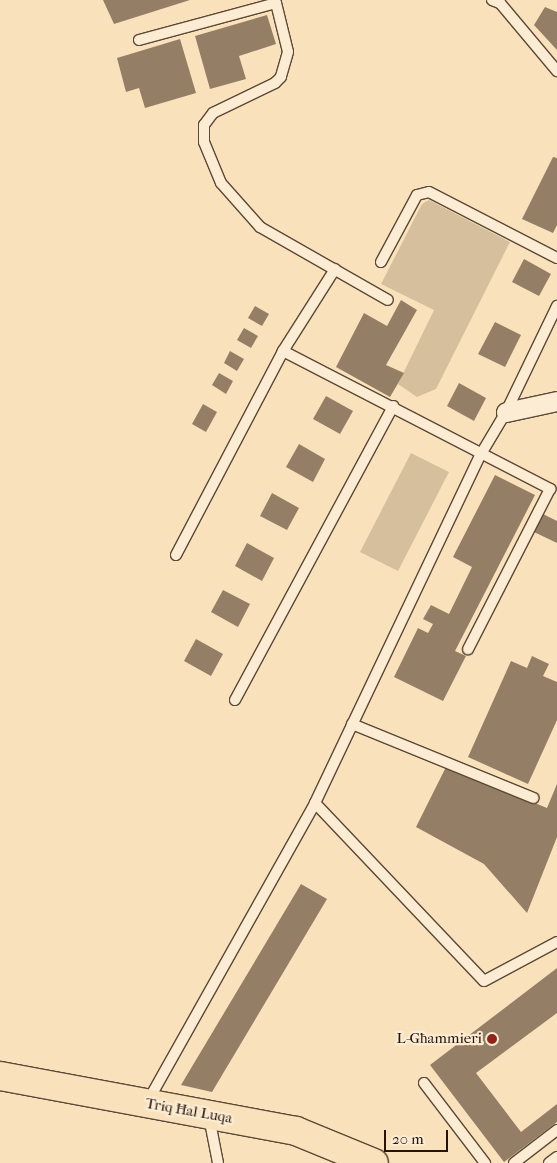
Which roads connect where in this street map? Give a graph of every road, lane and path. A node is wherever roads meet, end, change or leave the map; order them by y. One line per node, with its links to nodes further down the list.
1 (492, 0): 4 (lane)
2 (279, 1): 3 (lane); 7 (lane)
3 (139, 40)
4 (557, 71)
5 (557, 258): 6 (lane)
6 (381, 262)
7 (335, 269): 8 (lane); 10 (lane)
8 (388, 300)
9 (557, 306): 13 (lane)
10 (283, 351): 12 (lane); 15 (lane)
11 (557, 401): 13 (street)
12 (393, 406): 14 (lane); 17 (lane)
13 (506, 412): 14 (lane)
14 (481, 454): 16 (lane); 18 (lane)
15 (176, 556)
16 (468, 649)
17 (236, 700)
18 (352, 724): 19 (lane); 20 (lane)
19 (533, 798)
20 (315, 803): 21 (lane); 24 (lane)
21 (557, 942)
22 (0, 1076): 24 (highway, Triq Ħal Luqa)
23 (424, 1083): 30 (lane)
24 (146, 1104): 25 (highway, Triq Ħal Luqa)
25 (208, 1114): 28 (lane); 29 (highway, Triq Ħal Luqa)
26 (557, 1130): 31 (lane)
27 (557, 1157): 32 (lane)
28 (218, 1163)
29 (374, 1163)
30 (485, 1163)
31 (514, 1163)
32 (549, 1163)

